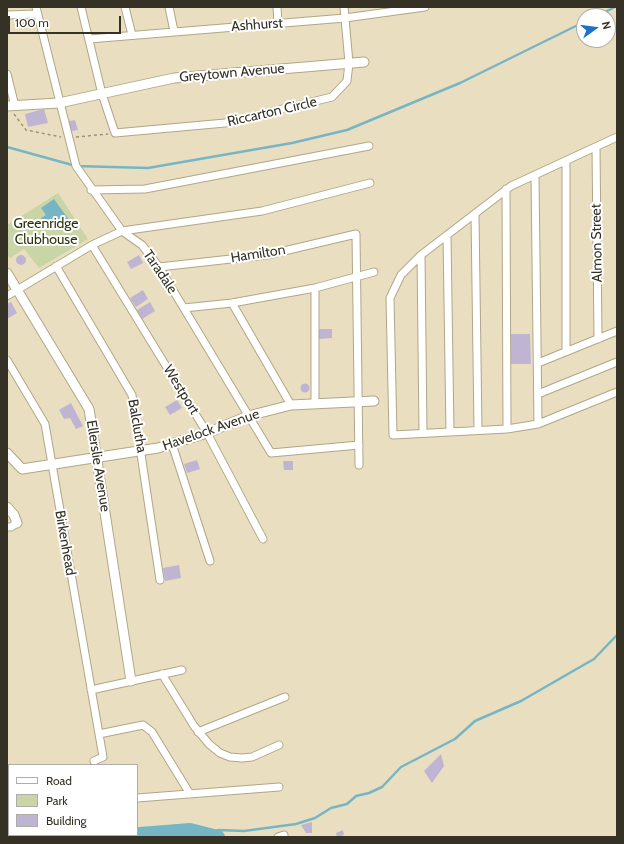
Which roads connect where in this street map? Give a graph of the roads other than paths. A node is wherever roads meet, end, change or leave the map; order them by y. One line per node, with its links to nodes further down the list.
1 (81, 7): 13 (street)
2 (125, 7): 12 (street)
3 (169, 7): 11 (street)
4 (277, 7): 10 (street)
5 (344, 7): 9 (street, Riccarton Circle)
6 (425, 7): 9 (street, Ashhurst)
7 (36, 10): 8 (street); 18 (street, Taradale)
8 (7, 15)
9 (345, 18): 10 (street, Ashhurst); 15 (street, Riccarton Circle)
10 (278, 23): 11 (street, Ashhurst)
11 (174, 31): 12 (street, Ashhurst)
12 (132, 35): 13 (street, Ashhurst)
13 (89, 39): 17 (street)
14 (364, 62): 15 (street, Greytown Avenue)
15 (349, 63): 17 (street, Greytown Avenue); 17 (street, Riccarton Circle)
16 (7, 74): 19 (street)
17 (102, 94): 18 (street, Greytown Avenue)
18 (59, 103): 19 (street, Greytown Avenue); 27 (street, Taradale)
19 (11, 108)
20 (617, 138): 22 (street)
21 (369, 146): 27 (street)
22 (596, 147): 23 (street); 44 (street, Almon Street)
23 (566, 161): 24 (street); 45 (street)
24 (535, 176): 26 (street); 48 (street)
25 (370, 183): 29 (street)
26 (506, 189): 28 (street); 57 (street)
27 (91, 190): 29 (street, Taradale)
28 (475, 214): 30 (street); 58 (street)
29 (122, 231): 31 (street); 34 (street, Taradale)
30 (447, 236): 32 (street); 60 (street)
31 (92, 246): 33 (street); 59 (street, Westport)
32 (421, 255): 61 (street); 61 (street)
33 (56, 266): 39 (street); 64 (street, Balclutha)
34 (159, 267): 37 (street, Hamilton); 42 (street, Taradale)
35 (374, 272): 37 (street)
36 (7, 273): 39 (street, Ellerslie Avenue)
37 (356, 278): 38 (street); 52 (street)
38 (314, 288): 41 (street); 53 (street)
39 (17, 289): 40 (street); 66 (street, Ellerslie Avenue)
40 (7, 296)
41 (232, 303): 42 (street); 54 (street)
42 (184, 308): 55 (street, Taradale)
43 (617, 331): 44 (street)
44 (598, 339): 45 (street)
45 (566, 351): 48 (street)
46 (7, 360): 67 (street, Birkenhead)
47 (617, 362): 50 (street)
48 (538, 363): 50 (street)
49 (617, 392): 56 (street)
50 (538, 394): 56 (street)
51 (374, 401): 52 (street, Havelock Avenue)
52 (358, 402): 53 (street, Havelock Avenue); 63 (street)
53 (315, 403): 54 (street, Havelock Avenue)
54 (291, 405): 55 (street, Havelock Avenue)
55 (248, 416): 59 (street, Havelock Avenue); 63 (street, Taradale)
56 (538, 424): 57 (street)
57 (507, 429): 58 (street)
58 (478, 430): 60 (street)
59 (207, 432): 62 (street, Havelock Avenue); 72 (street, Westport)
60 (450, 432): 61 (street)
61 (423, 433)
62 (172, 444): 64 (street, Havelock Avenue); 73 (street)
63 (358, 445): 68 (street)
64 (141, 450): 66 (street, Havelock Avenue); 74 (street, Balclutha)
65 (7, 453): 67 (street, Havelock Avenue)
66 (97, 457): 67 (street, Havelock Avenue); 77 (street, Ellerslie Avenue)
67 (51, 464): 78 (street, Birkenhead)
68 (359, 465)
69 (7, 507): 70 (street)
70 (17, 522): 71 (street)
71 (7, 527)
72 (263, 539)
73 (210, 561)
74 (160, 580)
75 (182, 670): 76 (street)
76 (162, 674): 77 (street); 80 (street)
77 (131, 681): 78 (street)
78 (91, 690): 81 (street, Birkenhead)
79 (285, 697): 80 (street)
80 (198, 732): 82 (street)
81 (99, 734): 83 (street, Birkenhead); 85 (street)
82 (279, 745)
83 (94, 761)
84 (279, 787): 85 (street)
85 (190, 794): 86 (street)
86 (138, 798)

